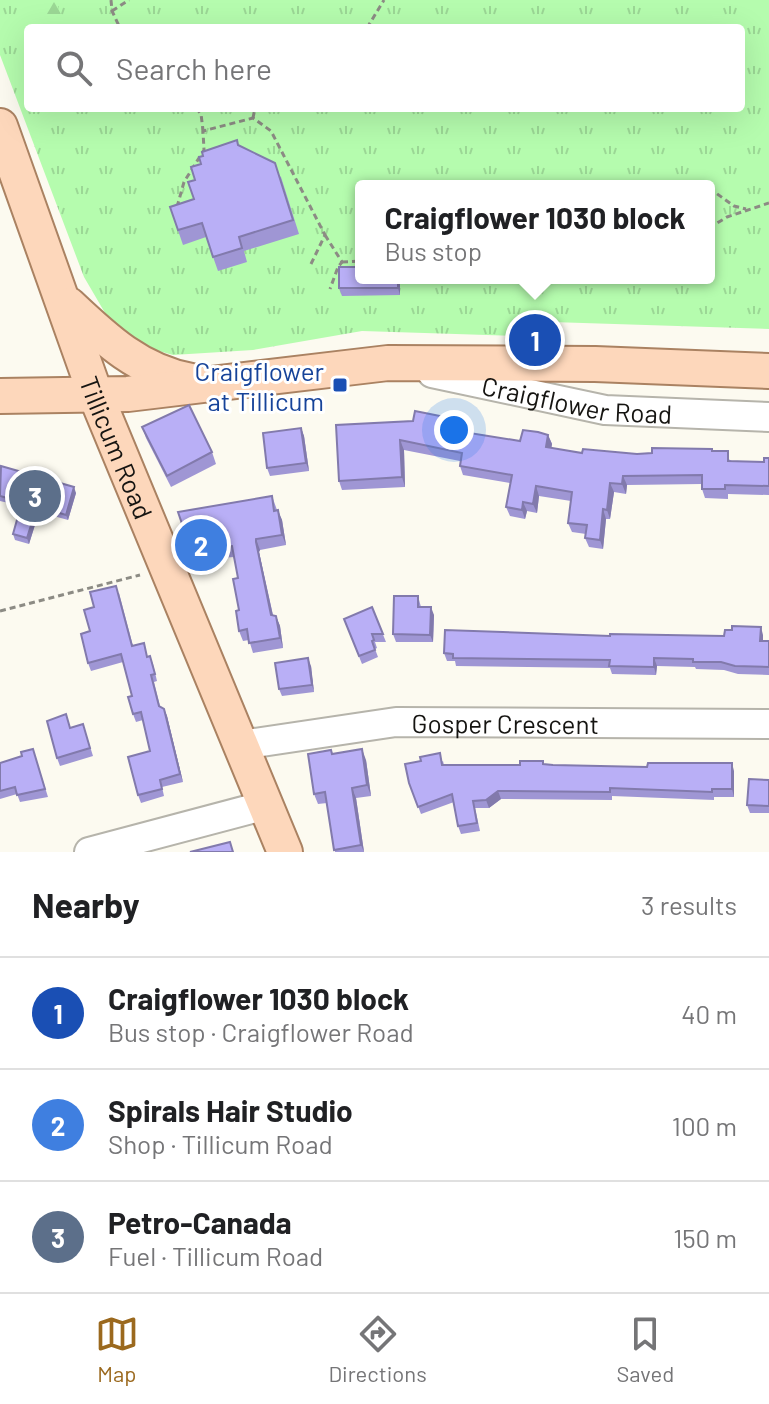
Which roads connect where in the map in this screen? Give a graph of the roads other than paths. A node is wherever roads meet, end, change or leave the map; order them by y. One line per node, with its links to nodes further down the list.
1 (0, 126): 2 (main road, Tillicum Road)
2 (63, 299): 5 (main road); 7 (main road, Tillicum Road)
3 (388, 363): 4 (main road, Craigflower Road); 5 (main road, Craigflower Road); 8 (street, Craigflower Road)
4 (769, 371)
5 (235, 381): 7 (main road, Craigflower Road)
6 (0, 396): 7 (main road, Craigflower Road)
7 (96, 396): 10 (main road, Tillicum Road)
8 (769, 417)
9 (769, 724): 10 (street, Gosper Crescent)
10 (241, 745): 11 (main road, Tillicum Road)
11 (266, 805): 12 (street); 13 (main road, Tillicum Road)
12 (89, 852)
13 (285, 852)

